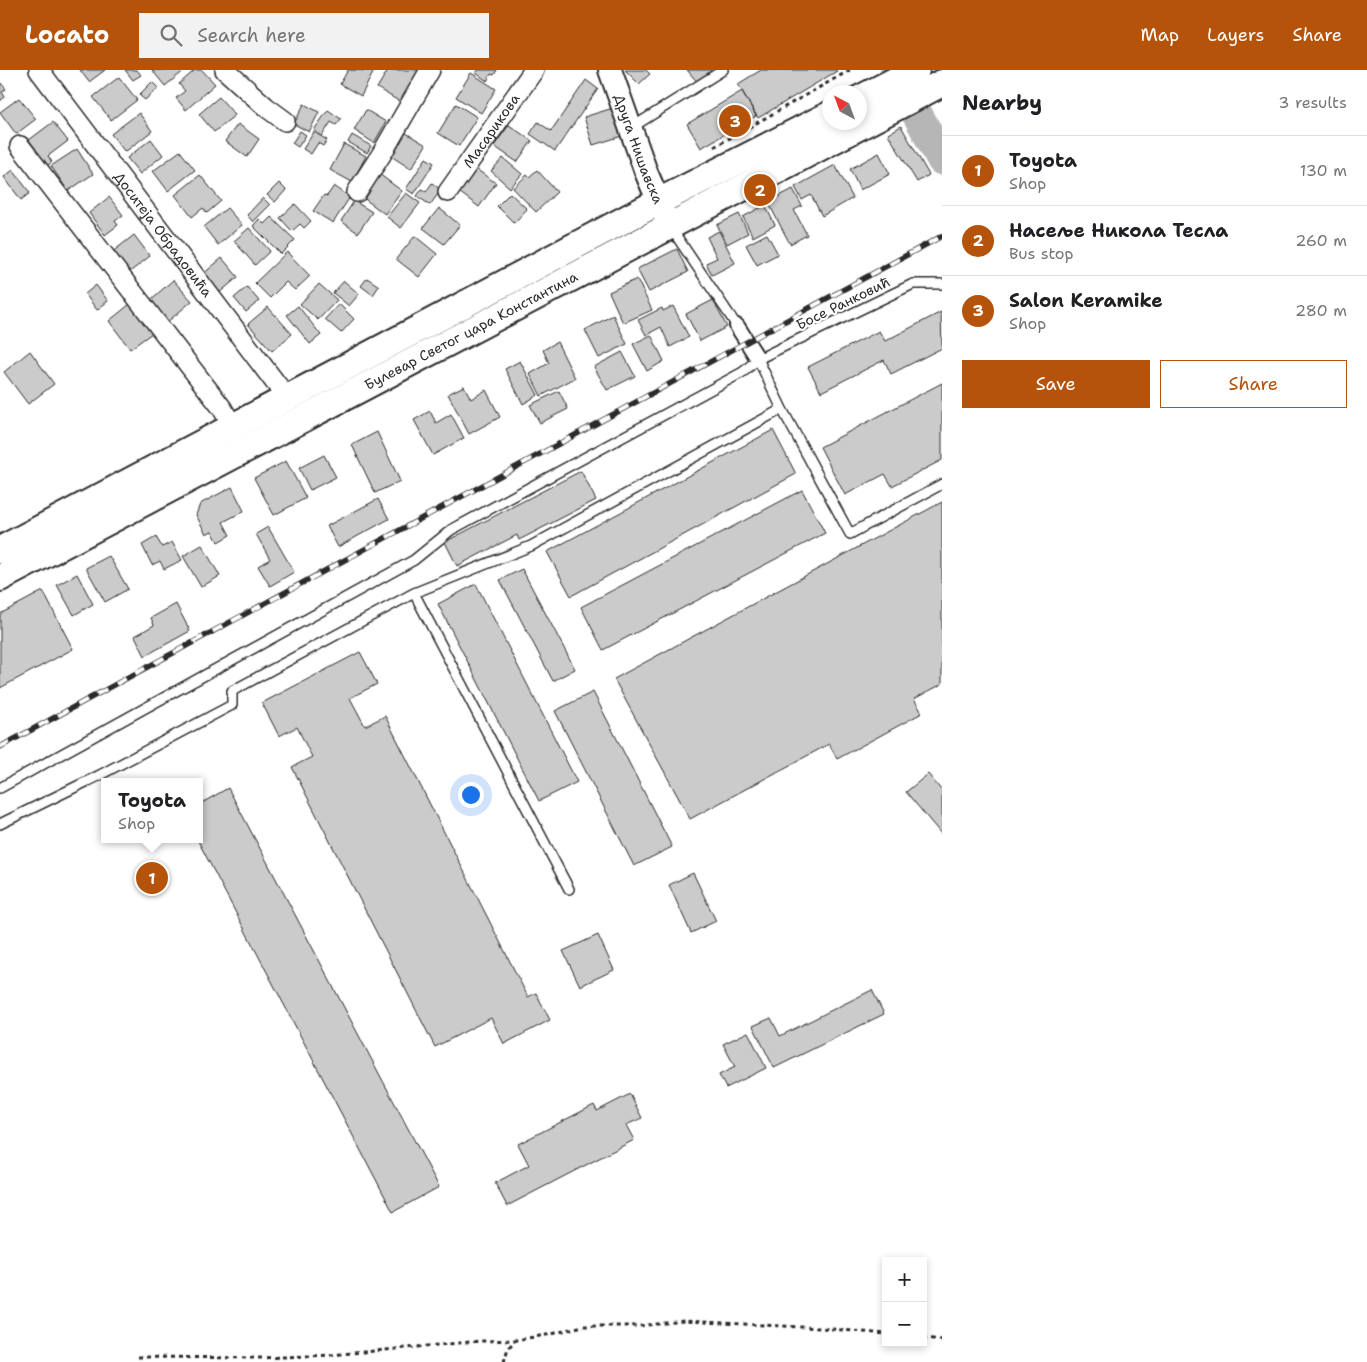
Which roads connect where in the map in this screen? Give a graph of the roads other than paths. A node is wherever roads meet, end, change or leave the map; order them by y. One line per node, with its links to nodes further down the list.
1 (39, 70): 21 (street, Доситеја Обрадовића)
2 (225, 70): 11 (street)
3 (430, 70): 14 (street)
4 (534, 70): 15 (street, Масарикова)
5 (610, 70): 12 (street, Друга Нишавска)
6 (723, 70): 12 (lane)
7 (916, 70): 9 (main road, Булевар Светог цара Константина)
8 (942, 83): 9 (main road, Булевар Светог цара Константина)
9 (869, 103): 17 (main road, Булевар Светог цара Константина)
10 (822, 118): 16 (main road, Булевар Светог цара Константина)
11 (285, 121)
12 (631, 128): 16 (street, Друга Нишавска)
13 (20, 146): 23 (street)
14 (357, 192)
15 (448, 192)
16 (658, 202): 17 (street, Друга Нишавска); 21 (main road, Булевар Светог цара Константина)
17 (670, 226): 19 (lane); 26 (main road, Булевар Светог цара Константина)
18 (942, 284): 20 (lane, Босе Ранковић)
19 (737, 326): 20 (street)
20 (758, 359): 22 (lane); 28 (lane, Босе Ранковић)
21 (288, 398): 23 (main road, Булевар Светог цара Константина)
22 (782, 409): 24 (lane); 27 (lane)
23 (233, 427): 25 (main road, Булевар Светог цара Константина)
24 (942, 484)
25 (0, 550)
26 (0, 578)
27 (414, 593): 29 (lane); 30 (lane)
28 (0, 788)
29 (0, 824)
30 (570, 889)

